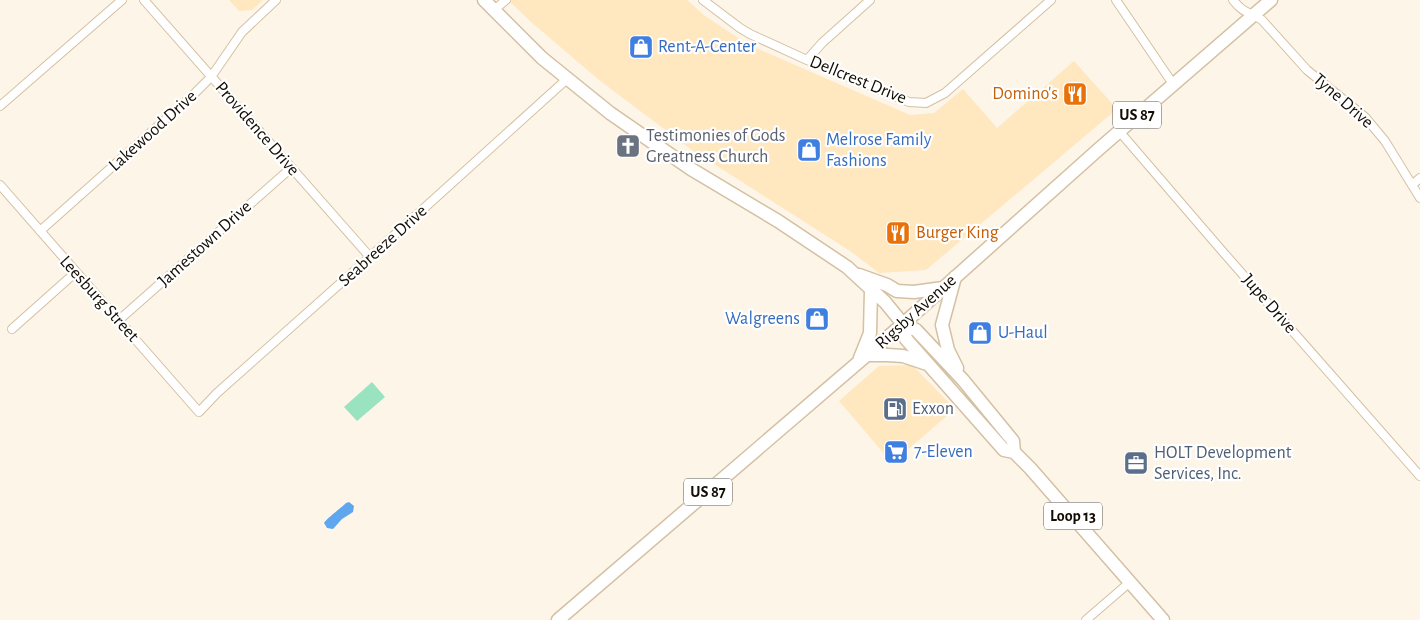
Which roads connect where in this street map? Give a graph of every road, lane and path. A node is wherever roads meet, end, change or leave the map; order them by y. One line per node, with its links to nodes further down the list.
1 (122, 0): 18 (street)
2 (144, 0): 15 (street, Providence Drive)
3 (276, 0): 15 (street, Lakewood Drive)
4 (484, 0): 12 (main road, Loop 13)
5 (506, 0): 12 (street)
6 (703, 0): 14 (street, Dellcrest Drive)
7 (870, 0): 14 (street)
8 (1051, 0): 14 (street, Dellcrest Drive)
9 (1116, 0): 17 (street)
10 (1233, 0): 13 (street, Tyne Drive)
11 (1271, 0): 13 (main road, Rigsby Avenue / US 87)
12 (494, 10): 16 (main road, Loop 13)
13 (1254, 14): 17 (main road, Rigsby Avenue / US 87); 23 (street, Tyne Drive)
14 (807, 60)
15 (211, 77): 20 (street, Providence Drive); 25 (street, Lakewood Drive)
16 (566, 79): 26 (street, Seabreeze Drive); 28 (main road, Loop 13)
17 (1173, 84): 19 (main road, Rigsby Avenue / US 87)
18 (0, 106)
19 (1119, 131): 29 (main road, Rigsby Avenue / US 87); 42 (street, Jupe Drive)
20 (291, 168): 26 (street, Providence Drive); 32 (street, Jamestown Drive)
21 (1420, 178): 23 (street)
22 (0, 185): 25 (street, Leesburg Street)
23 (1412, 185): 24 (street, Tyne Drive)
24 (1420, 198)
25 (40, 231): 27 (street, Leesburg Street)
26 (370, 257): 40 (street, Seabreeze Drive)
27 (76, 272): 32 (street, Leesburg Street); 34 (street)
28 (852, 272): 30 (main road); 31 (main road, Loop 13)
29 (955, 277): 30 (main road, Rigsby Avenue / US 87); 39 (main road)
30 (943, 288): 33 (main road, Rigsby Avenue / US 87)
31 (871, 290): 33 (main road, Loop 13); 35 (main road)
32 (119, 320): 40 (street, Leesburg Street)
33 (903, 324): 35 (main road, Rigsby Avenue / US 87); 36 (main road, Loop 13); 37 (main road, Loop 13)
34 (12, 329)
35 (862, 359): 36 (main road); 44 (main road, Rigsby Avenue / US 87)
36 (927, 364): 38 (main road, Loop 13)
37 (952, 369): 38 (main road); 39 (main road, Loop 13)
38 (940, 379): 41 (main road, Loop 13)
39 (963, 380): 41 (main road, Loop 13)
40 (199, 412)
41 (1014, 452): 43 (main road, Loop 13)
42 (1420, 476)
43 (1130, 582): 45 (street); 46 (main road, Loop 13)
44 (558, 620)
45 (1086, 620)
46 (1163, 620)

